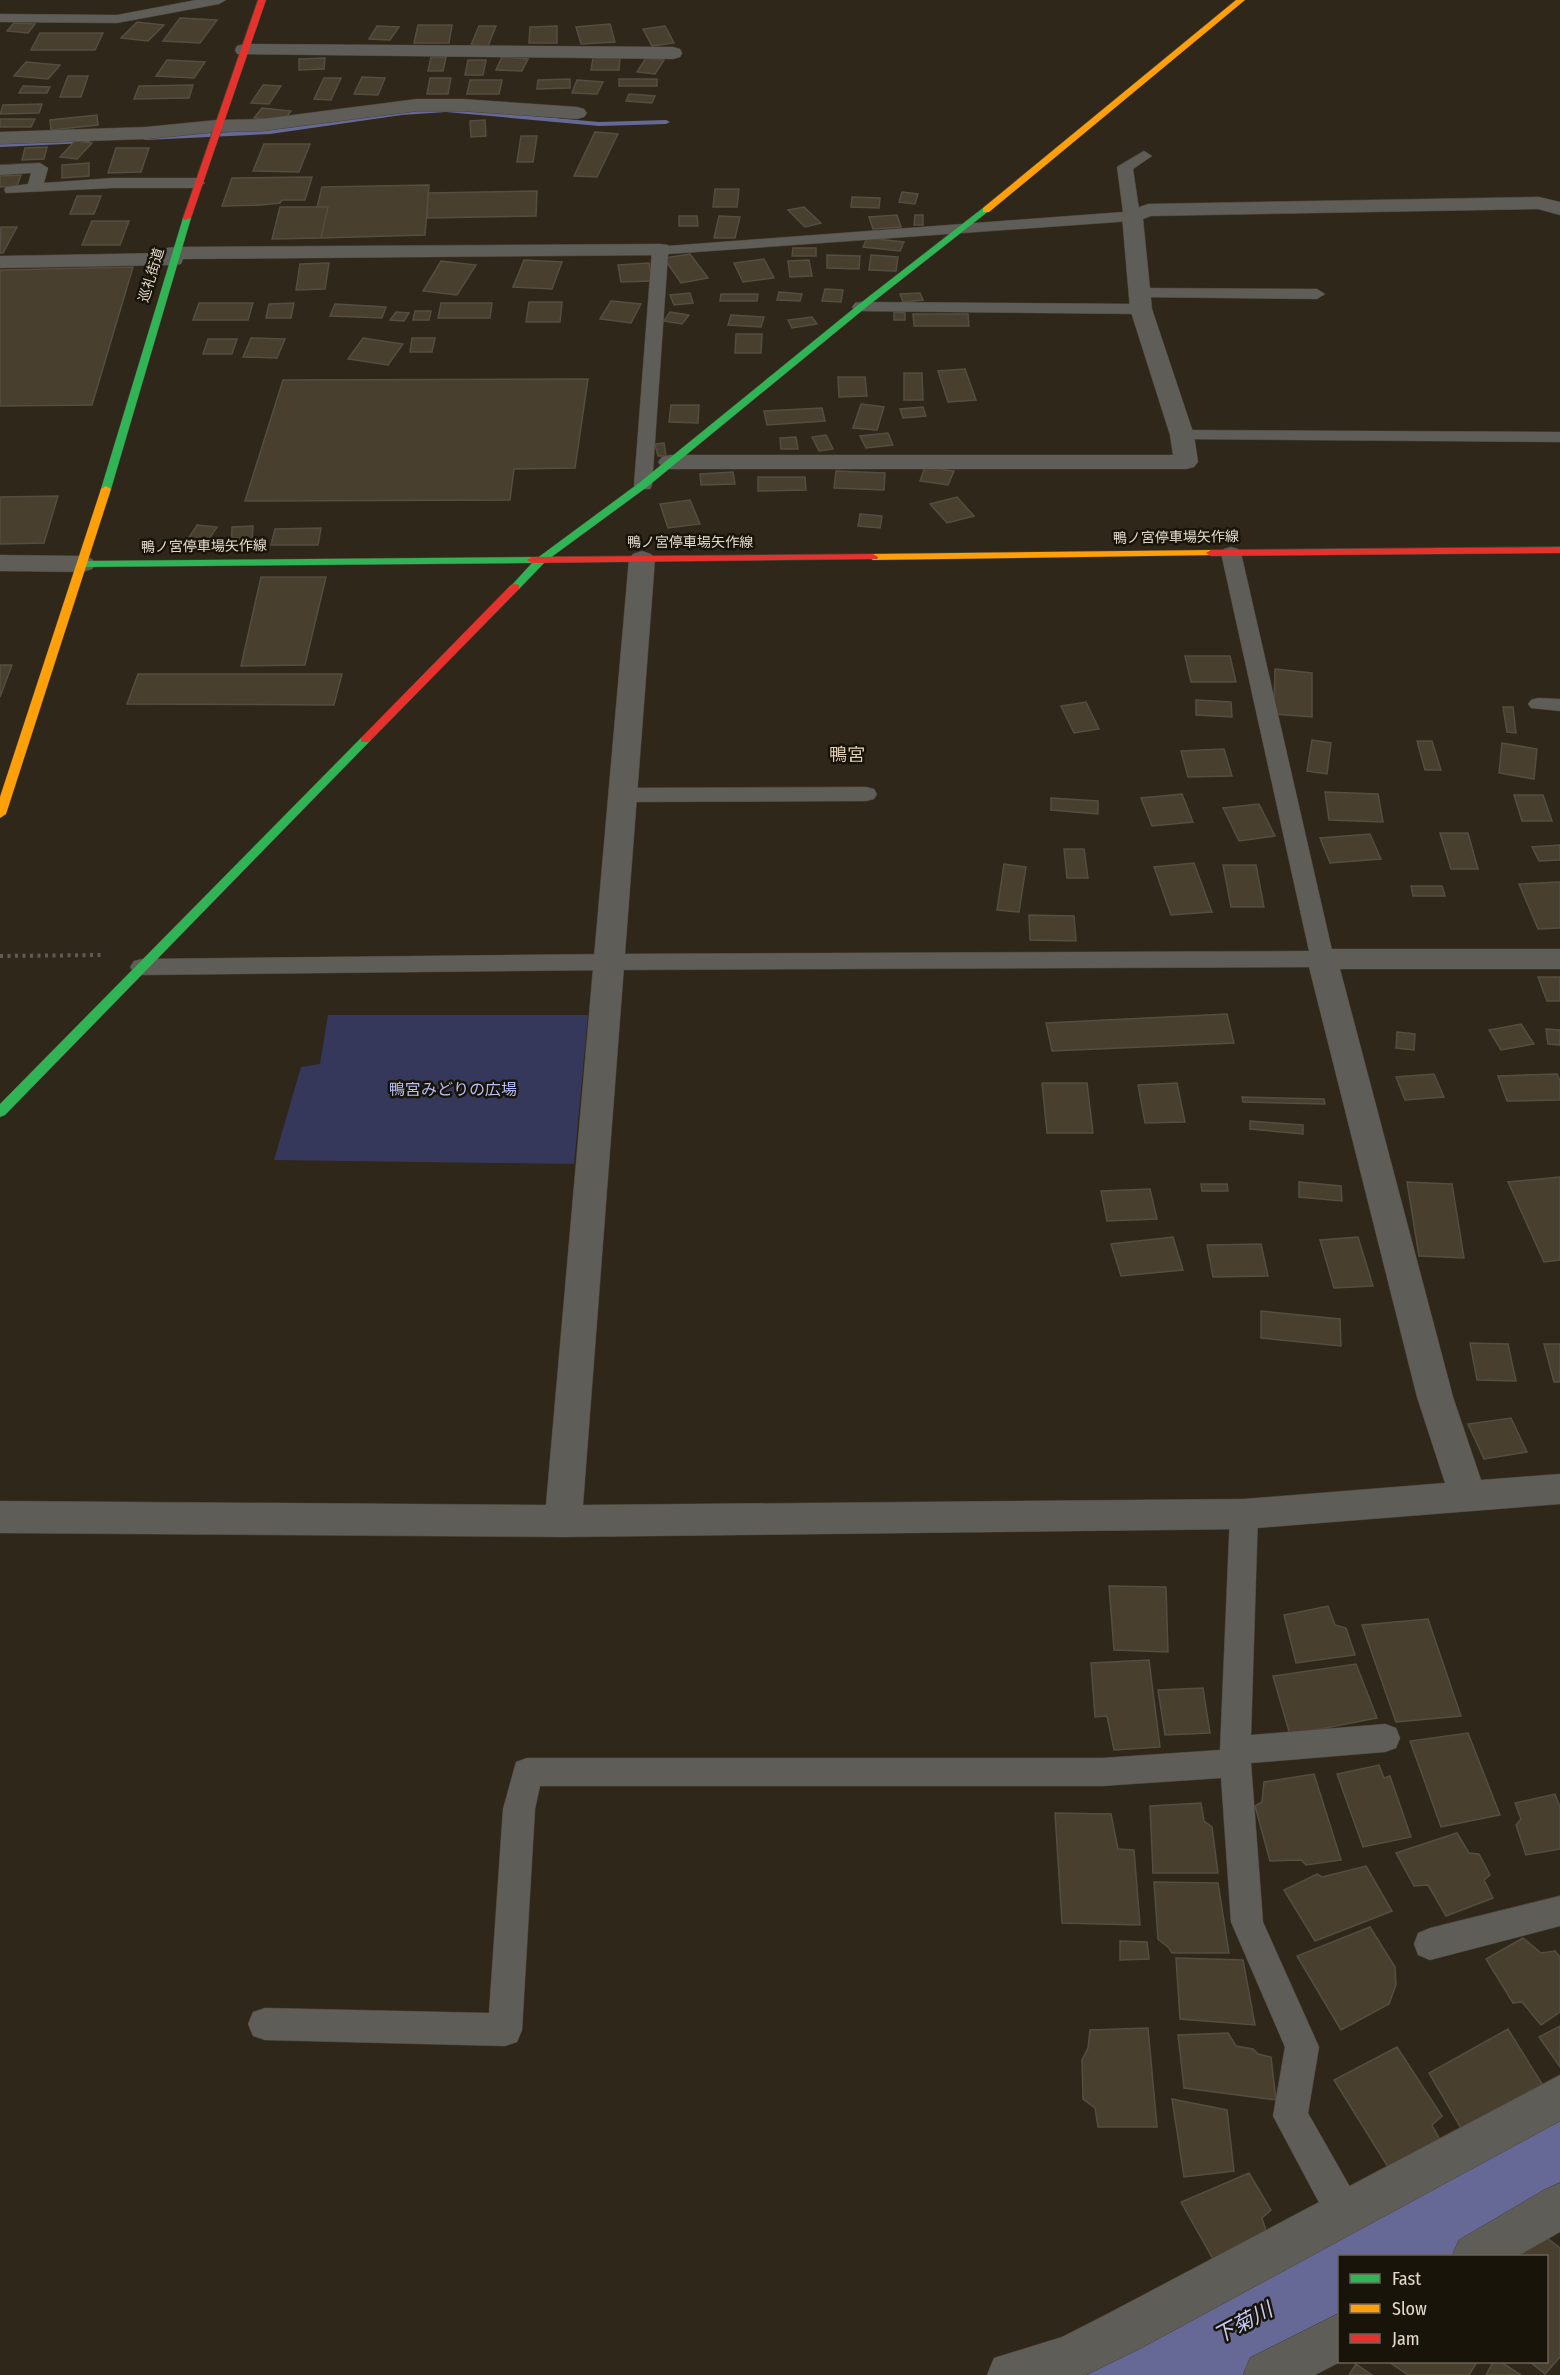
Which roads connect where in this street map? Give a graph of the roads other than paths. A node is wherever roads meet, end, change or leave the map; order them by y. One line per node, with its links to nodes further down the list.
1 (219, 0): 4 (lane)
2 (262, 0): 5 (street, 巡礼街道)
3 (1242, 0): 17 (street)
4 (0, 18)
5 (244, 50): 6 (street); 8 (street, 巡礼街道)
6 (673, 53)
7 (577, 113): 8 (street)
8 (217, 126): 9 (street); 12 (street, 巡礼街道)
9 (0, 138)
10 (1144, 156): 16 (lane)
11 (0, 170): 13 (lane)
12 (197, 183): 13 (lane); 19 (street, 巡礼街道)
13 (35, 188): 14 (lane)
14 (12, 190)
15 (1560, 209): 16 (street)
16 (1132, 216): 17 (lane); 22 (street)
17 (966, 226): 18 (lane); 23 (street)
18 (660, 250): 19 (street); 27 (lane)
19 (174, 256): 20 (street); 33 (street, 巡礼街道)
20 (0, 262)
21 (1317, 294): 22 (lane)
22 (1141, 301): 23 (lane); 24 (street)
23 (861, 308): 26 (street)
24 (1182, 435): 25 (lane); 26 (street)
25 (1560, 437)
26 (670, 462): 27 (street)
27 (643, 485): 30 (street)
28 (1560, 550): 29 (street, 鴨ノ宮停車場矢作線)
29 (1231, 553): 31 (street, 鴨ノ宮停車場矢作線); 39 (lane)
30 (542, 559): 31 (street, 鴨ノ宮停車場矢作線); 33 (street, 鴨ノ宮停車場矢作線); 41 (street)
31 (642, 559): 37 (street)
32 (0, 563): 33 (street)
33 (83, 564): 38 (street)
34 (1538, 705): 35 (lane)
35 (1560, 705)
36 (866, 794): 37 (lane)
37 (622, 795): 42 (street)
38 (0, 814)
39 (1322, 958): 40 (street); 42 (lane); 45 (street)
40 (1560, 959)
41 (148, 961): 42 (lane); 43 (street)
42 (609, 962): 48 (street)
43 (0, 1112)
44 (1560, 1489): 45 (street)
45 (1468, 1496): 46 (street)
46 (1244, 1514): 48 (street); 50 (lane)
47 (0, 1517): 48 (street)
48 (563, 1521)
49 (1385, 1738): 50 (lane)
50 (1236, 1757): 53 (lane); 56 (lane)
51 (1560, 1911): 52 (lane)
52 (1430, 1944)
53 (265, 2024)
54 (1560, 2097): 56 (street)
55 (1560, 2206): 57 (street)
56 (1345, 2214): 59 (street)
57 (1477, 2255)
58 (1338, 2337): 61 (street)
59 (1070, 2367): 60 (street)
60 (1011, 2375)
61 (1267, 2375)

